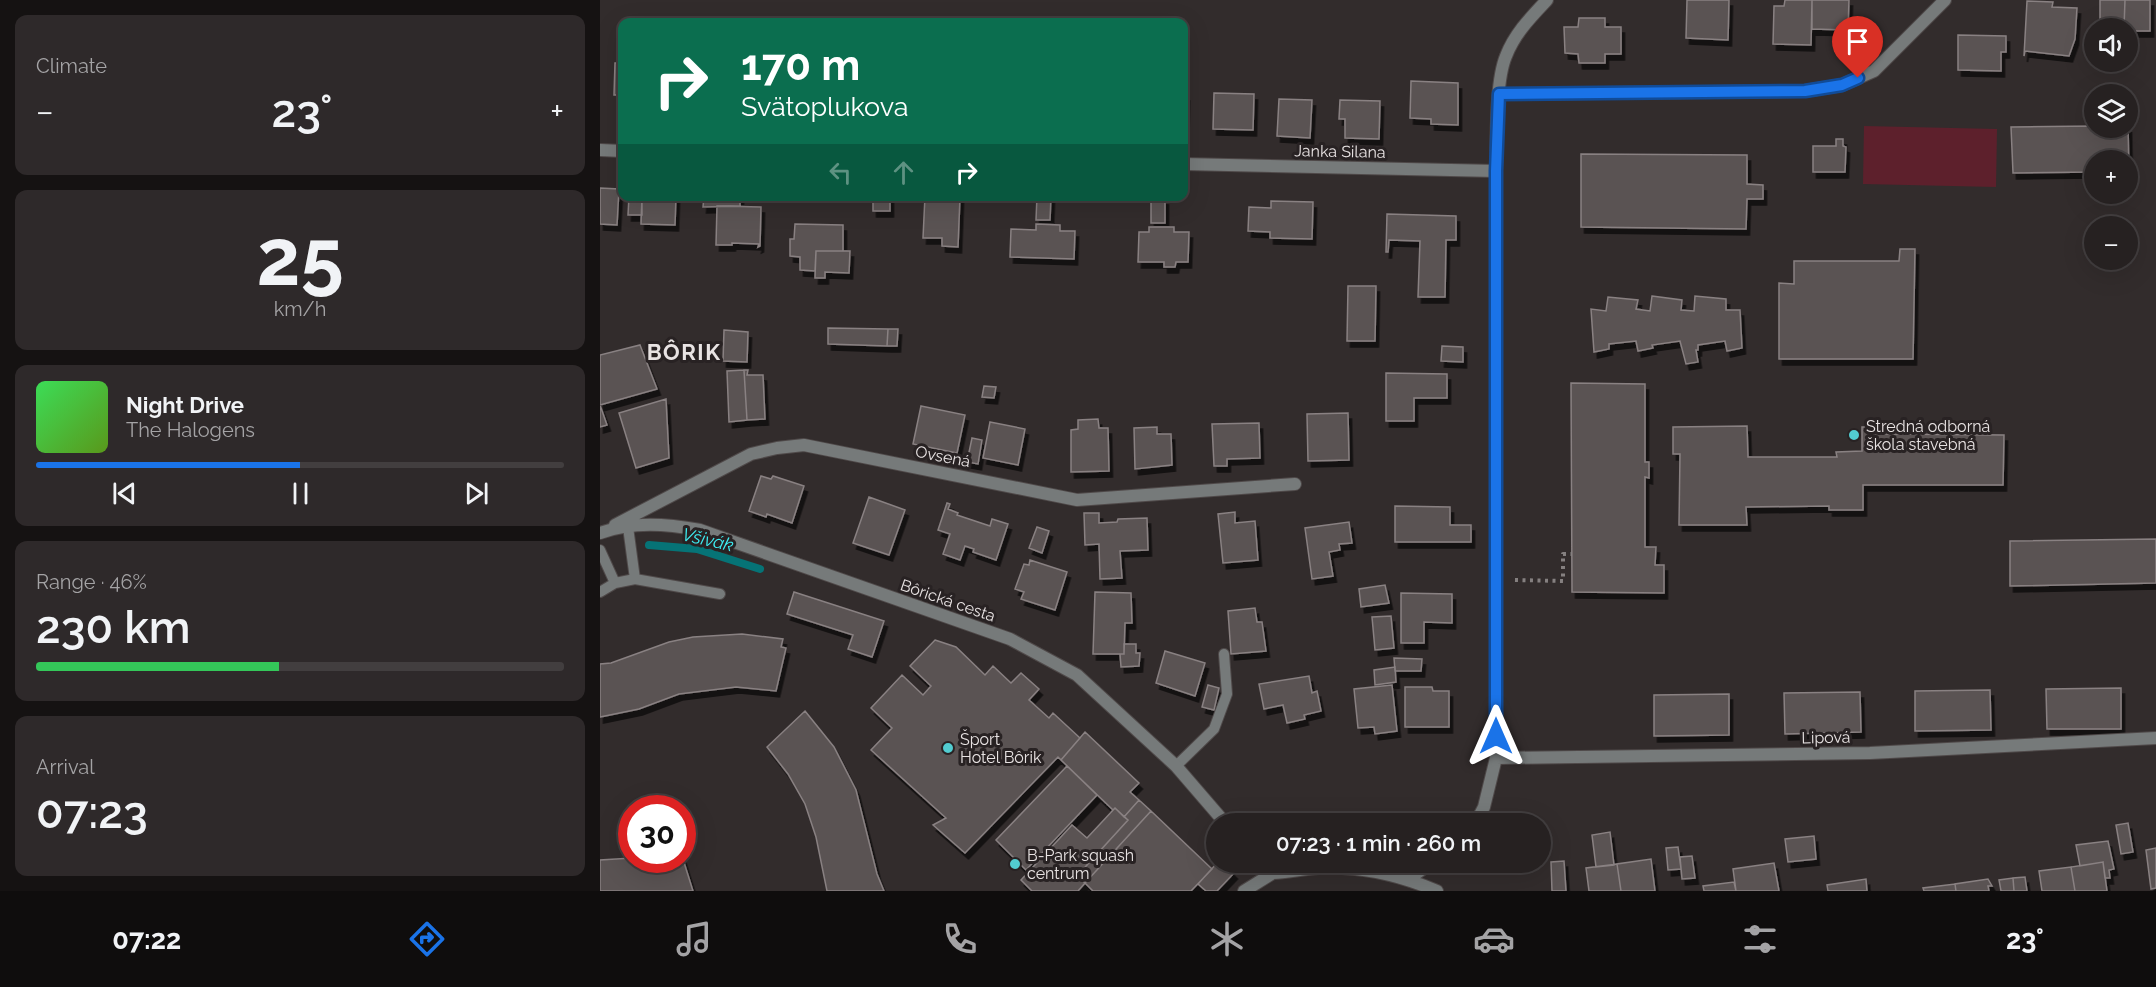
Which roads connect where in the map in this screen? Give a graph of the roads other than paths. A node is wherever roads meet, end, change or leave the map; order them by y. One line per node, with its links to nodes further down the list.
1 (1547, 0): 3 (street)
2 (1945, 0): 3 (street)
3 (1499, 94): 7 (street)
4 (600, 150): 5 (street)
5 (618, 151)
6 (1188, 164): 7 (street, Janka Silana)
7 (1496, 171): 18 (street)
8 (1295, 484): 10 (street, Ovsená)
9 (628, 527): 10 (street, Bôrická cesta); 12 (lane); 19 (street, Bôrická cesta)
10 (602, 532)
11 (600, 550): 13 (lane)
12 (635, 579): 13 (lane); 15 (lane)
13 (615, 582): 14 (lane)
14 (600, 592)
15 (720, 594)
16 (1224, 654): 19 (lane)
17 (2156, 738): 18 (street, Lipová)
18 (1496, 758): 21 (street)
19 (1176, 766): 20 (street, Bôrická cesta)
20 (1217, 813)
21 (1481, 813)
22 (1273, 873): 26 (street)
23 (1380, 873): 25 (street)
24 (1417, 873): 25 (street)
25 (1409, 879): 27 (street)
26 (1244, 891)
27 (1437, 891)

